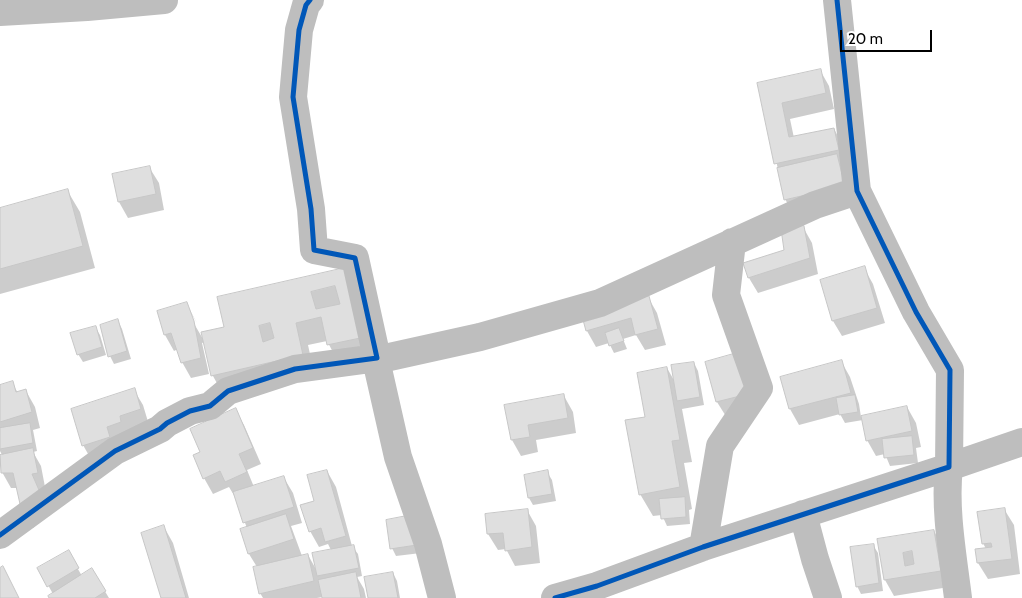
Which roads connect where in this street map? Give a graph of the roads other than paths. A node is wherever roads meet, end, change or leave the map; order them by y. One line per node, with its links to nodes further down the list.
1 (164, 0): 4 (street)
2 (310, 0): 10 (street)
3 (837, 0): 5 (street)
4 (0, 12)
5 (857, 191): 6 (street); 8 (street)
6 (732, 242): 11 (street); 12 (street)
7 (1022, 442): 8 (street)
8 (949, 467): 9 (street); 15 (street)
9 (803, 514): 11 (street); 14 (street)
10 (0, 535)
11 (703, 546): 13 (street)
12 (442, 598)
13 (555, 598)
14 (828, 598)
15 (958, 598)

